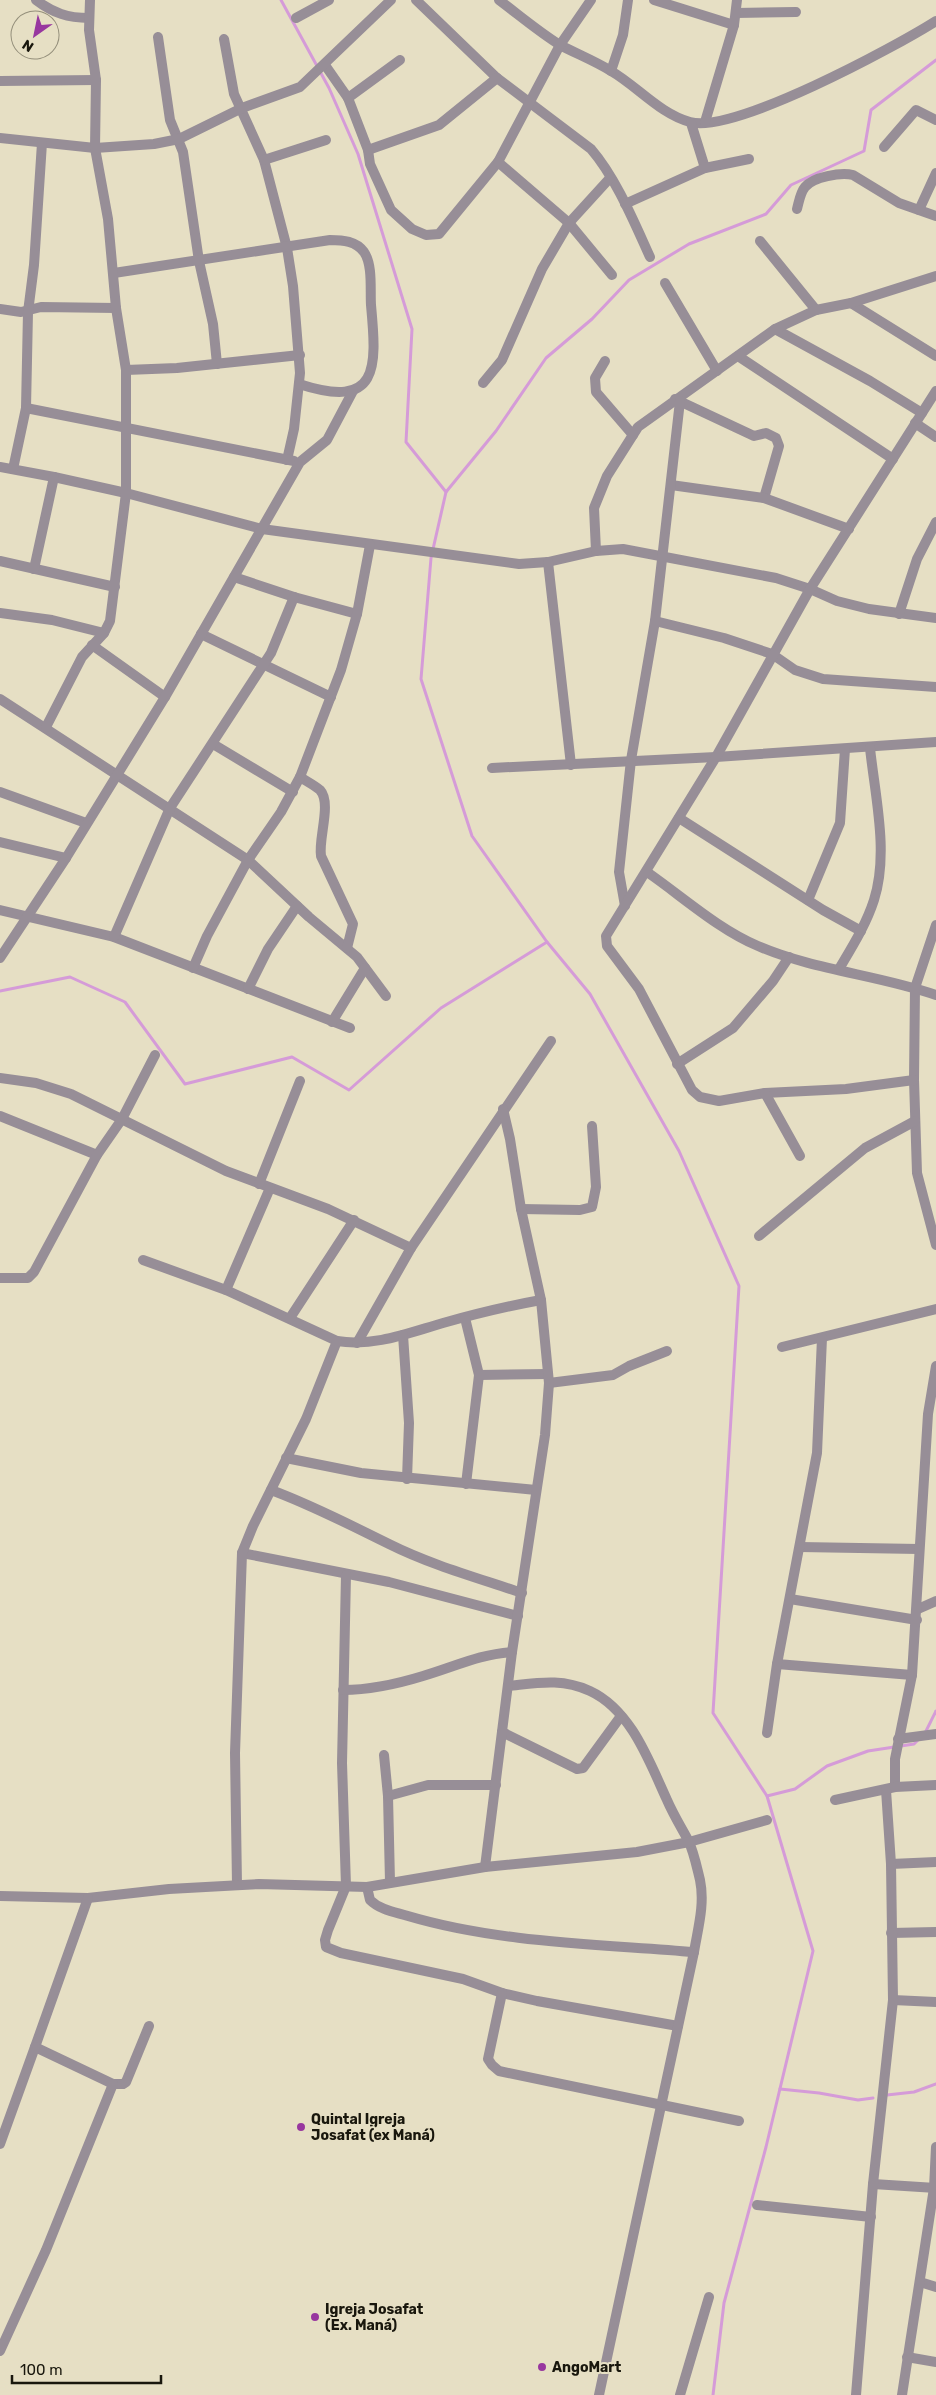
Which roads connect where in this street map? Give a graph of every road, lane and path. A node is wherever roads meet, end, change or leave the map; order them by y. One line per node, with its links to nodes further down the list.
1 (36, 0): 13 (street)
2 (90, 0): 13 (street)
3 (329, 0): 14 (street)
4 (391, 0): 21 (street)
5 (416, 0): 23 (street)
6 (499, 0): 19 (street)
7 (590, 0): 19 (street)
8 (628, 0): 22 (street)
9 (654, 0): 16 (street)
10 (737, 0): 12 (street)
11 (796, 12): 12 (street)
12 (736, 13): 16 (street)
13 (89, 18): 24 (street)
14 (296, 18)
15 (936, 21): 30 (street)
16 (734, 24): 30 (street)
17 (158, 38): 33 (street)
18 (224, 39): 28 (street)
19 (560, 45): 22 (street); 27 (street)
20 (400, 60): 26 (street)
21 (324, 66): 26 (street); 28 (street)
22 (612, 71): 31 (street)
23 (497, 78): 27 (street); 38 (street)
24 (96, 80): 25 (street); 37 (street)
25 (0, 81)
26 (348, 98): 38 (street)
27 (530, 104): 41 (street); 44 (street)
28 (242, 108): 33 (street); 40 (street)
29 (936, 120): 36 (street)
30 (705, 122): 31 (street)
31 (691, 123): 42 (street)
32 (0, 138): 35 (street)
33 (179, 139): 37 (street); 53 (street)
34 (326, 140): 40 (street)
35 (42, 143): 37 (street); 62 (street)
36 (884, 147)
37 (95, 148): 54 (street)
38 (368, 150): 41 (street)
39 (749, 159): 42 (street)
40 (264, 160): 51 (street)
41 (498, 162): 49 (street)
42 (705, 168): 45 (street)
43 (936, 173): 47 (street)
44 (610, 178): 45 (street); 49 (street)
45 (625, 204): 52 (street)
46 (798, 209): 47 (street)
47 (919, 210): 48 (street)
48 (936, 216)
49 (569, 223): 55 (street); 71 (street)
50 (760, 241): 61 (street)
51 (287, 248): 53 (street); 64 (street); 73 (street)
52 (650, 257)
53 (199, 261): 54 (street); 68 (street)
54 (114, 273): 59 (street)
55 (612, 275)
56 (936, 276): 58 (street)
57 (664, 283): 70 (street)
58 (851, 303): 61 (street); 66 (street)
59 (116, 308): 62 (street); 69 (street)
60 (0, 309): 62 (street)
61 (816, 310): 63 (street)
62 (28, 312): 76 (street)
63 (775, 329): 65 (street); 77 (street)
64 (300, 355): 68 (street); 72 (street)
65 (738, 356): 70 (street); 82 (street)
66 (936, 356)
67 (605, 361): 80 (street)
68 (217, 364): 69 (street)
69 (126, 370): 79 (street)
70 (717, 370): 75 (street)
71 (483, 383)
72 (299, 384): 73 (street); 83 (street)
73 (353, 391): 84 (street)
74 (936, 391): 77 (street)
75 (677, 400): 80 (street); 88 (street); 90 (street)
76 (26, 408): 79 (street); 86 (street)
77 (922, 413): 78 (street)
78 (915, 423): 81 (street); 82 (street)
79 (127, 429): 83 (street); 89 (street)
80 (633, 435): 95 (street)
81 (936, 437)
82 (893, 459): 93 (street)
83 (287, 460): 84 (street)
84 (300, 462): 92 (street)
85 (0, 467): 86 (street)
86 (12, 469): 87 (street)
87 (54, 476): 89 (street); 99 (street)
88 (671, 485): 90 (street); 96 (street)
89 (126, 493): 92 (street); 101 (street)
90 (764, 498): 93 (street)
91 (936, 522): 106 (street)
92 (262, 529): 94 (street); 100 (street)
93 (849, 529): 102 (street)
94 (370, 545): 98 (street); 105 (street)
95 (596, 551): 96 (street); 98 (street)
96 (663, 556): 102 (street); 108 (street)
97 (0, 561): 99 (street)
98 (548, 562): 125 (street)
99 (34, 569): 101 (street)
100 (234, 577): 103 (street); 110 (street)
101 (115, 588): 109 (street)
102 (810, 589): 106 (street); 112 (street)
103 (294, 597): 105 (street); 113 (street)
104 (0, 613): 109 (street)
105 (357, 614): 116 (street)
106 (899, 614): 107 (street)
107 (936, 618)
108 (655, 620): 112 (street); 124 (street)
109 (104, 632): 111 (street)
110 (201, 634): 113 (street); 115 (street)
111 (92, 645): 115 (street); 118 (street)
112 (772, 654): 114 (street); 123 (street)
113 (264, 664): 116 (street); 120 (street)
114 (936, 687)
115 (165, 697): 127 (street)
116 (331, 697): 128 (street)
117 (0, 699): 118 (street)
118 (46, 727): 127 (street)
119 (936, 742): 121 (street)
120 (213, 744): 130 (street); 131 (street)
121 (870, 748): 122 (street); 144 (street)
122 (845, 749): 123 (street); 138 (street)
123 (716, 757): 124 (street); 132 (street)
124 (631, 760): 125 (street); 140 (street)
125 (571, 765): 126 (street)
126 (492, 768)
127 (117, 774): 131 (street); 133 (street)
128 (300, 777): 130 (street); 146 (street)
129 (0, 792): 133 (street)
130 (293, 792): 136 (street)
131 (170, 808): 136 (street); 145 (street)
132 (679, 818): 137 (street); 138 (street)
133 (86, 823): 135 (street)
134 (0, 842): 135 (street)
135 (66, 858): 142 (street)
136 (248, 860): 139 (street); 149 (street)
137 (647, 872): 140 (street); 147 (street)
138 (808, 900): 144 (street)
139 (297, 906): 146 (street); 153 (street)
140 (625, 906): 160 (street)
141 (0, 910): 142 (street)
142 (28, 916): 145 (street); 148 (street)
143 (936, 925): 152 (street)
144 (861, 930): 151 (street)
145 (114, 937): 149 (street)
146 (347, 948): 150 (street)
147 (789, 957): 151 (street); 160 (street)
148 (0, 958)
149 (193, 968): 153 (street)
150 (365, 968): 155 (street); 156 (street)
151 (838, 969): 152 (street)
152 (915, 988): 154 (street); 162 (street)
153 (248, 989): 156 (street)
154 (936, 995)
155 (386, 996)
156 (332, 1022): 157 (street)
157 (350, 1028)
158 (551, 1041): 165 (street)
159 (155, 1055): 167 (street)
160 (678, 1064): 164 (street)
161 (0, 1078): 167 (street)
162 (914, 1080): 164 (street); 168 (street)
163 (300, 1081): 172 (street)
164 (765, 1092): 171 (street)
165 (503, 1109): 174 (street); 178 (street)
166 (1, 1119): 170 (street)
167 (122, 1119): 170 (street); 172 (street)
168 (915, 1121): 176 (street); 177 (street)
169 (592, 1126): 174 (street)
170 (97, 1155): 180 (street)
171 (800, 1156)
172 (259, 1184): 173 (street)
173 (270, 1188): 175 (street); 181 (street)
174 (521, 1209): 182 (street)
175 (354, 1220): 178 (street); 184 (street)
176 (759, 1236)
177 (936, 1245)
178 (411, 1248): 189 (street)
179 (144, 1260): 181 (street)
180 (0, 1278)
181 (226, 1290): 184 (street)
182 (541, 1300): 185 (street); 194 (street)
183 (936, 1309): 187 (street)
184 (290, 1318): 188 (street)
185 (465, 1318): 186 (street); 193 (street)
186 (403, 1335): 189 (street); 196 (street)
187 (822, 1338): 190 (street); 200 (street)
188 (337, 1341): 189 (street); 195 (street)
189 (357, 1343)
190 (782, 1347)
191 (667, 1350): 194 (street)
192 (936, 1366): 201 (street)
193 (479, 1375): 194 (street); 197 (street)
194 (549, 1378): 199 (street)
195 (286, 1458): 196 (street); 198 (street)
196 (407, 1479): 197 (street)
197 (466, 1484): 199 (street)
198 (270, 1490): 202 (street); 204 (street)
199 (536, 1490): 204 (street)
200 (800, 1546): 201 (street); 205 (street)
201 (919, 1548): 207 (street)
202 (242, 1553): 203 (street); 232 (street)
203 (346, 1575): 208 (street); 214 (street)
204 (522, 1593): 208 (street)
205 (790, 1599): 209 (street); 211 (street)
206 (936, 1601): 207 (street)
207 (918, 1609): 209 (street)
208 (518, 1616): 210 (street)
209 (917, 1620): 212 (street)
210 (512, 1652): 213 (street); 214 (street)
211 (777, 1664): 212 (street); 217 (street)
212 (912, 1675): 219 (street)
213 (508, 1686): 215 (street); 216 (street)
214 (343, 1690): 233 (street)
215 (621, 1716): 216 (street); 227 (street)
216 (502, 1732): 221 (street)
217 (767, 1733)
218 (936, 1734): 219 (street)
219 (898, 1739): 223 (street)
220 (384, 1755): 224 (street)
221 (496, 1785): 224 (street); 230 (street)
222 (936, 1785): 223 (street)
223 (890, 1788): 225 (street); 229 (street)
224 (388, 1796): 231 (street)
225 (835, 1800)
226 (766, 1820): 227 (street)
227 (689, 1842): 230 (street); 239 (street)
228 (936, 1862): 229 (street)
229 (891, 1864): 238 (street)
230 (485, 1867): 231 (street)
231 (390, 1882): 234 (street)
232 (237, 1885): 233 (street); 236 (street)
233 (346, 1886): 234 (street); 240 (street)
234 (367, 1887): 239 (street)
235 (0, 1896): 236 (street)
236 (88, 1898): 245 (street)
237 (936, 1932): 238 (street)
238 (891, 1933): 241 (street)
239 (694, 1952): 244 (street)
240 (502, 1993): 244 (street); 247 (street)
241 (893, 2000): 242 (street); 251 (street)
242 (936, 2002)
243 (149, 2026): 246 (street)
244 (678, 2026): 247 (street)
245 (35, 2048): 246 (street); 249 (street)
246 (114, 2084): 259 (street)
247 (662, 2105): 248 (street); 262 (street)
248 (739, 2121)
249 (0, 2144)
250 (936, 2147): 252 (street)
251 (873, 2184): 252 (street); 254 (street)
252 (935, 2188): 255 (street)
253 (757, 2206): 254 (street)
254 (871, 2217): 264 (street)
255 (933, 2218): 256 (street)
256 (920, 2282): 257 (street); 260 (street)
257 (936, 2287)
258 (709, 2297): 263 (street)
259 (0, 2351)
260 (906, 2357): 261 (street); 265 (street)
261 (936, 2362)
262 (599, 2395)
263 (680, 2395)
264 (856, 2395)
265 (902, 2395)

